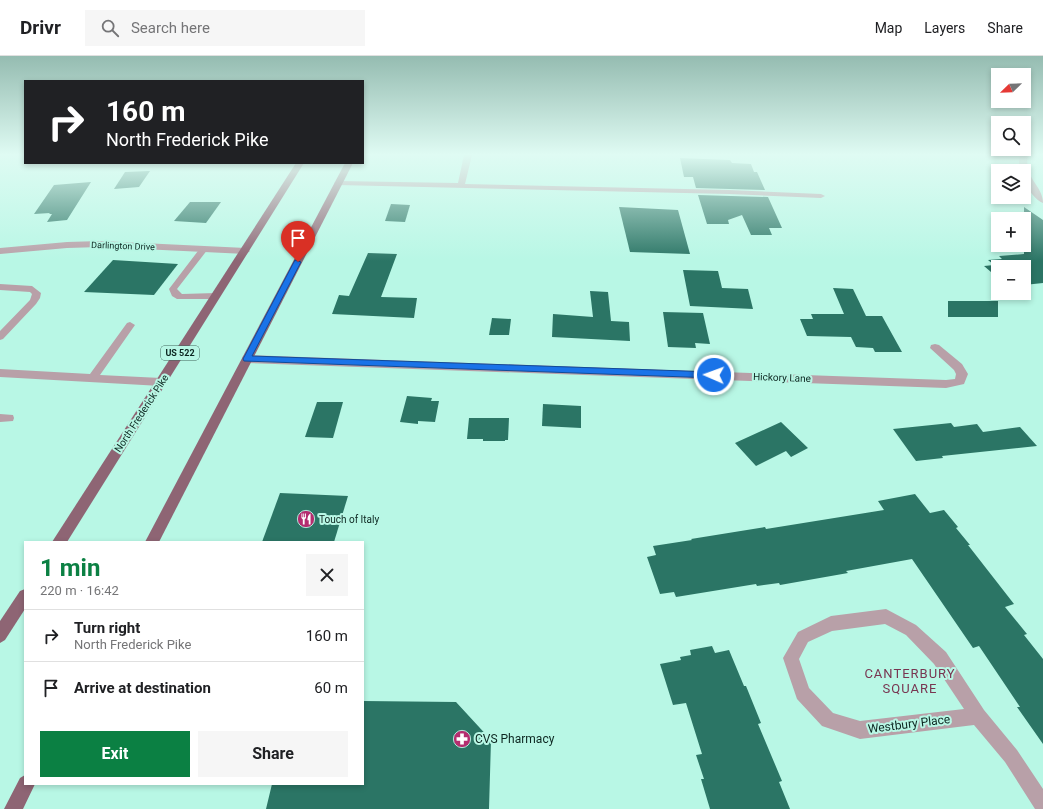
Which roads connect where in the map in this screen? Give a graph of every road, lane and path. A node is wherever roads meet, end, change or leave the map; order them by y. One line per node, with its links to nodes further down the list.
1 (283, 190): 9 (main road, North Frederick Pike / US 522)
2 (334, 190): 15 (main road)
3 (646, 190): 5 (street)
4 (1036, 190): 6 (street)
5 (821, 196)
6 (1043, 201)
7 (204, 249): 8 (street, Darlington Drive); 9 (street, Darlington Drive); 11 (lane)
8 (0, 251)
9 (246, 251): 11 (main road, North Frederick Pike / US 522)
10 (0, 287): 13 (lane)
11 (216, 296): 18 (main road, North Frederick Pike / US 522)
12 (130, 325): 17 (lane)
13 (0, 338)
14 (936, 348): 15 (street, Hickory Lane)
15 (247, 359): 20 (main road)
16 (0, 372): 17 (lane)
17 (93, 378): 18 (lane)
18 (161, 382): 19 (main road, North Frederick Pike / US 522)
19 (60, 541)
20 (153, 541)
21 (24, 598): 22 (main road)
22 (0, 635)
23 (978, 716): 23 (street, Westbury Place); 25 (street, Westbury Place)
24 (25, 785): 26 (main road)
25 (1043, 805)
26 (13, 809)

